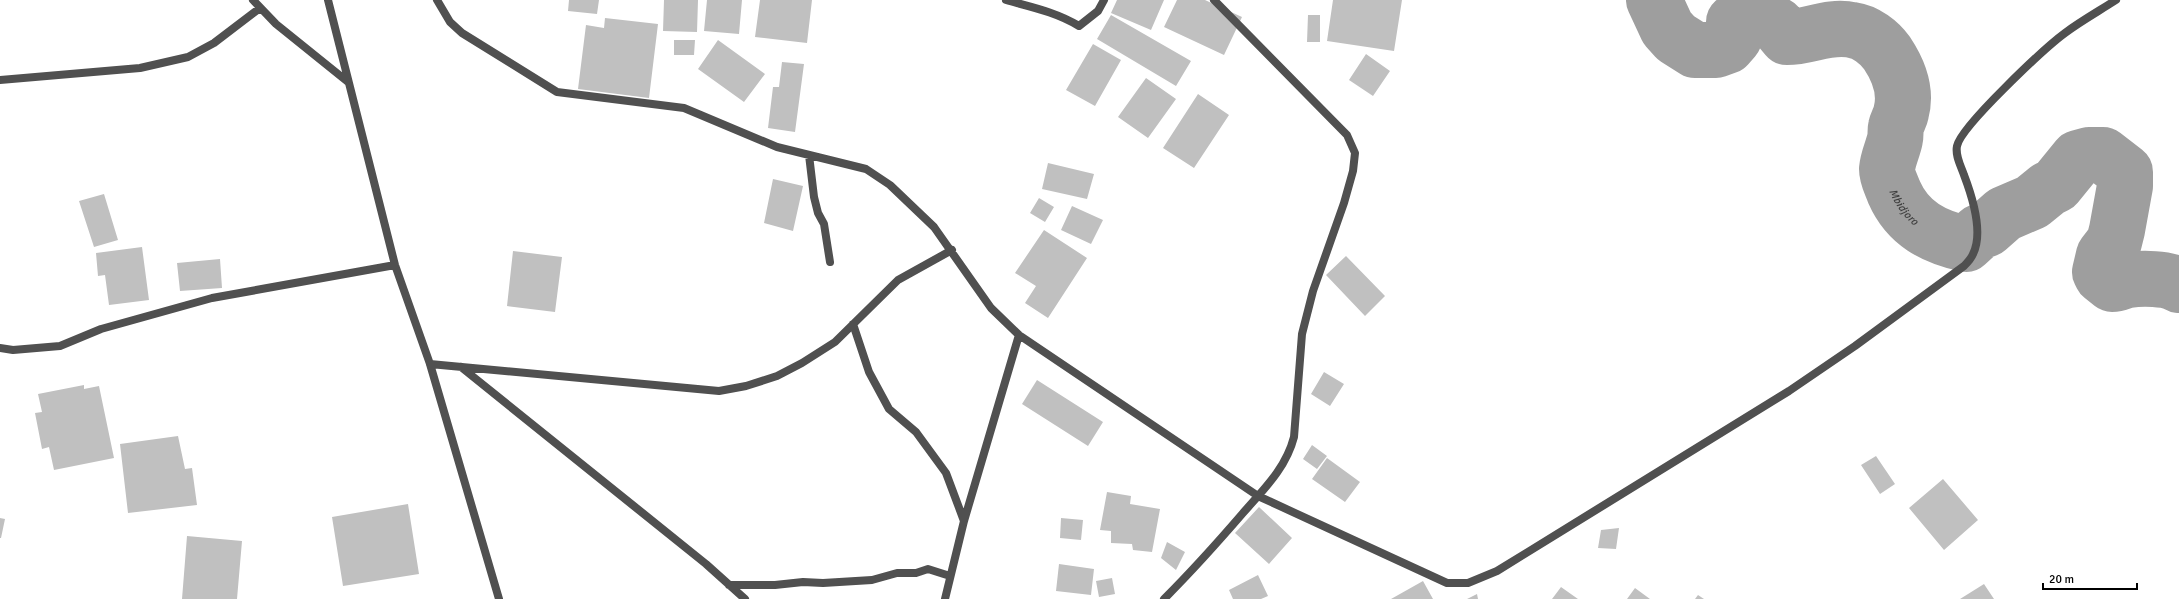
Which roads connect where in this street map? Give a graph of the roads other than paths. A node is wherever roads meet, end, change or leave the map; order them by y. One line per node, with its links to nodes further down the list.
1 (253, 0): 8 (street)
2 (328, 0): 10 (street)
3 (437, 0): 11 (street)
4 (1006, 0): 5 (street)
5 (1104, 0)
6 (1214, 0): 20 (street)
7 (2116, 0): 20 (street)
8 (260, 8): 9 (street); 10 (street)
9 (0, 80)
10 (348, 82): 14 (street)
11 (809, 155): 12 (street); 13 (street)
12 (952, 250): 15 (street); 16 (street)
13 (830, 262)
14 (395, 265): 17 (street); 18 (street)
15 (853, 324): 19 (street); 21 (street)
16 (1019, 335): 20 (street); 21 (street)
17 (0, 348)
18 (430, 364): 19 (street); 24 (street)
19 (460, 367): 23 (street)
20 (1258, 496): 27 (street)
21 (964, 520): 22 (street)
22 (950, 576): 23 (street); 26 (street)
23 (729, 584): 25 (street)
24 (499, 599)
25 (746, 599)
26 (945, 599)
27 (1164, 599)

